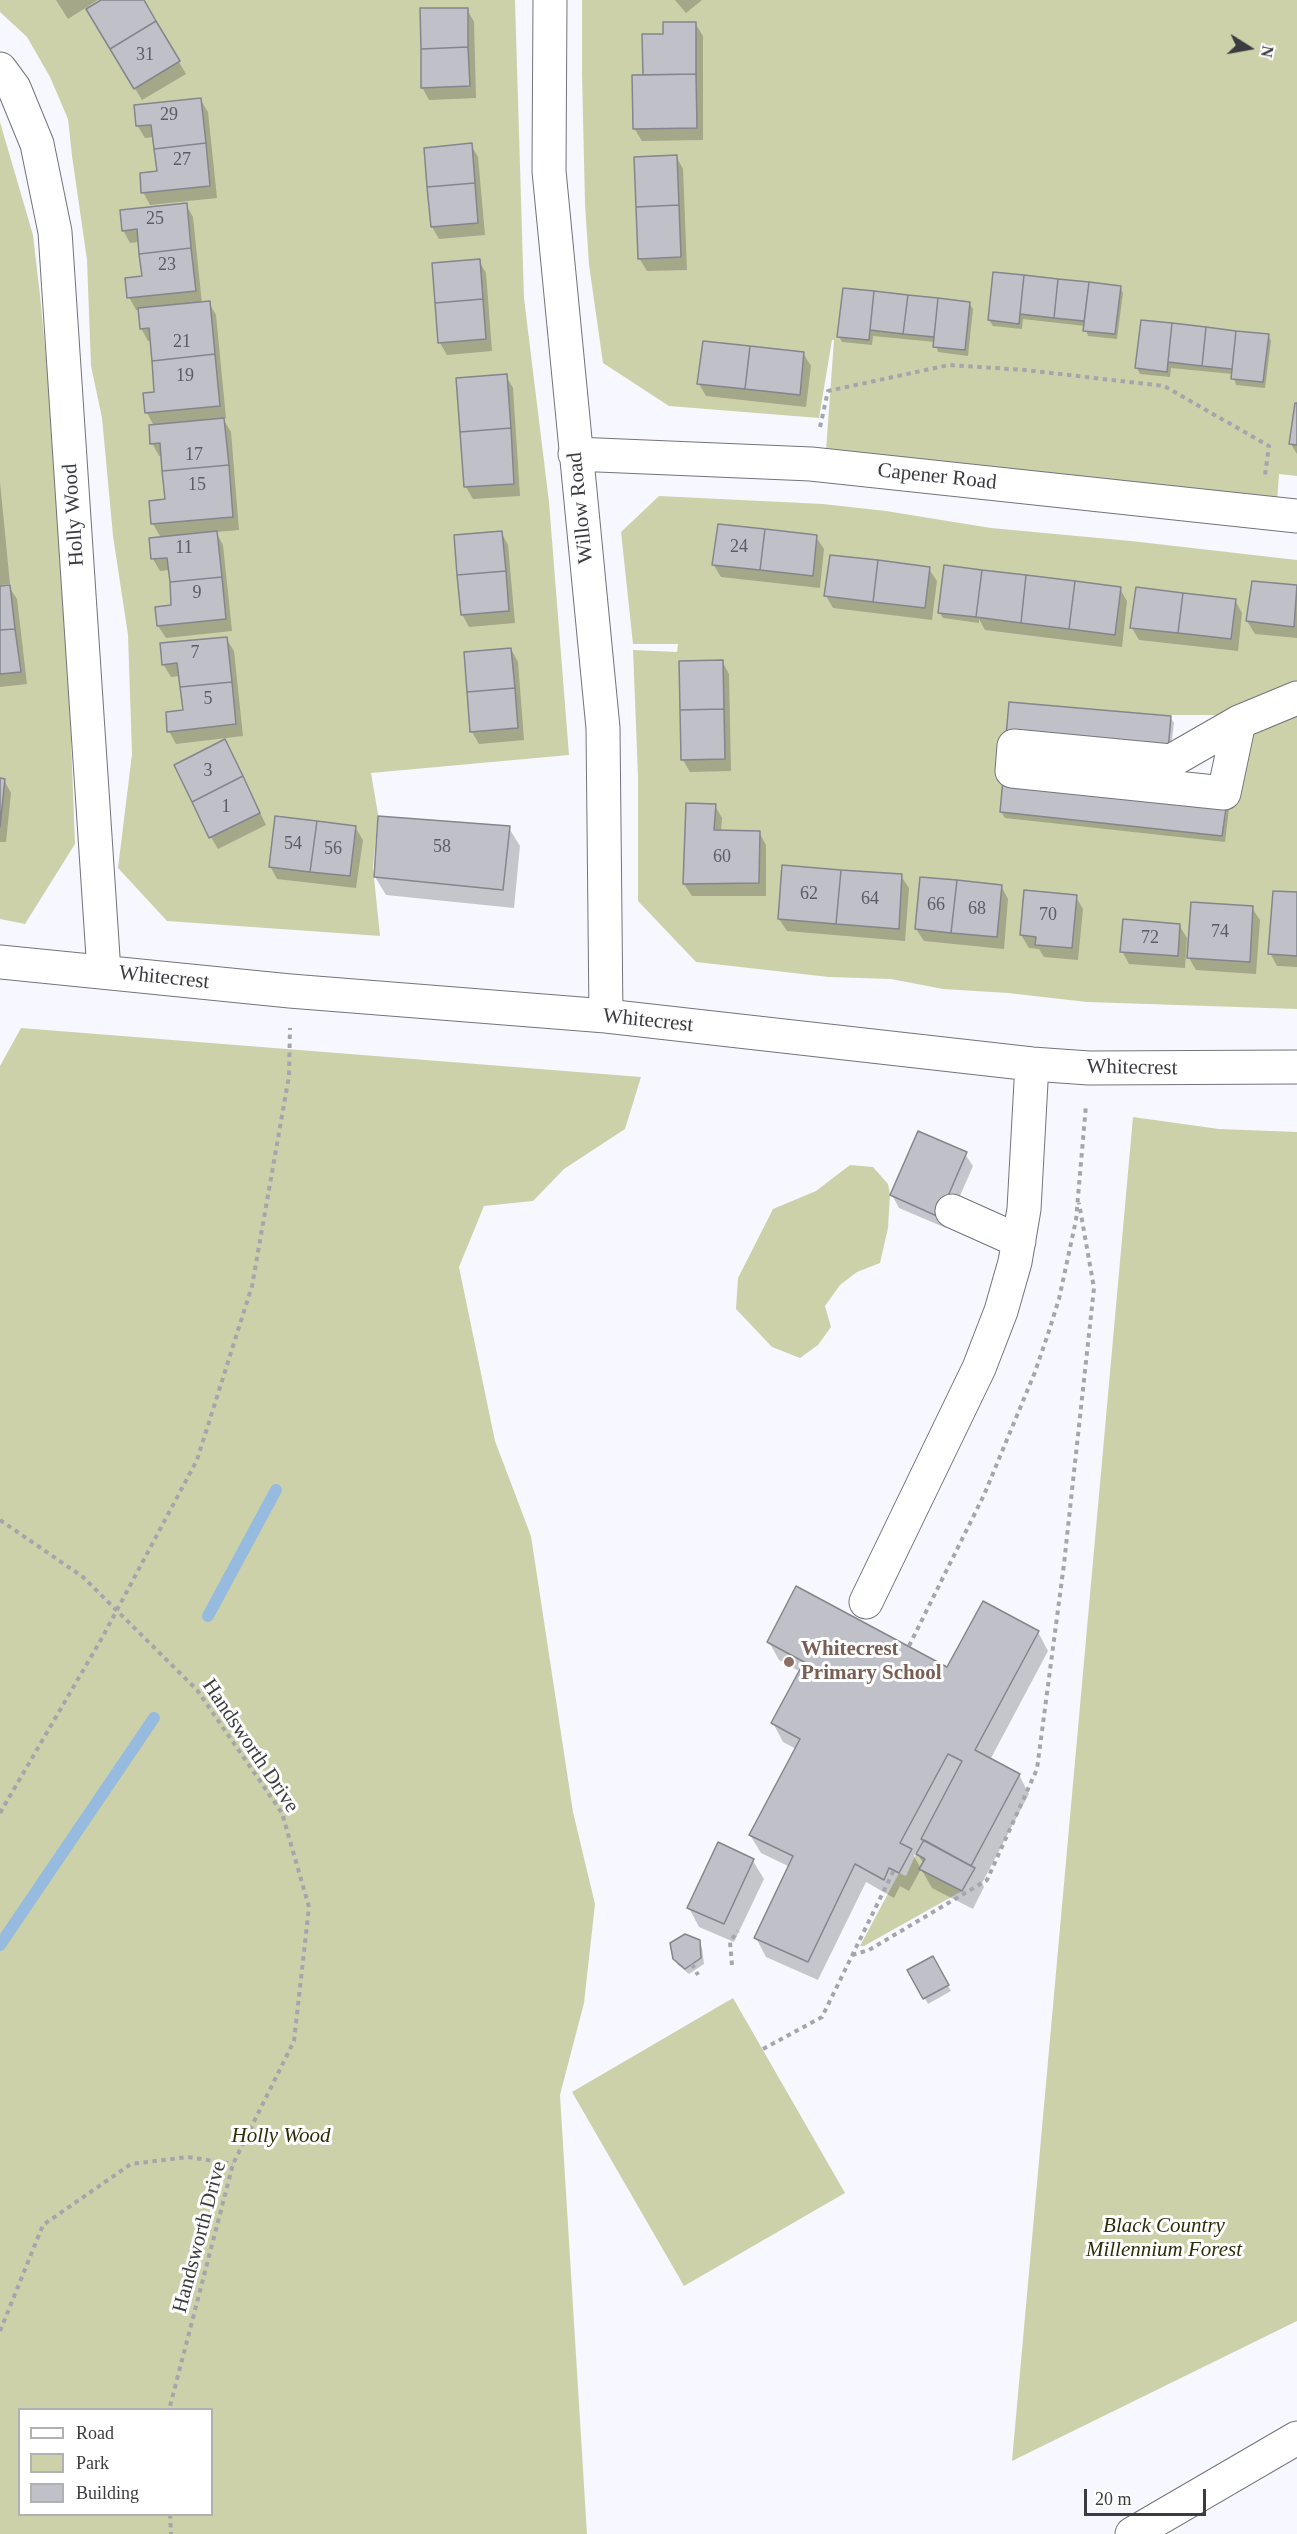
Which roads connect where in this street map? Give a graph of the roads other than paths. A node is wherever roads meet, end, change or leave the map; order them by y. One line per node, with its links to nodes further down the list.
1 (550, 0): 3 (main road, Willow Road)
2 (0, 69): 8 (main road, Holly Wood)
3 (575, 454): 4 (main road, Capener Road); 9 (main road, Willow Road)
4 (1297, 516)
5 (1297, 698): 6 (main road)
6 (1239, 722): 6 (main road)
7 (0, 962): 8 (main road, Whitecrest)
8 (104, 972): 9 (main road, Whitecrest)
9 (606, 1016): 10 (main road, Whitecrest)
10 (1032, 1064): 11 (main road, Whitecrest); 13 (main road)
11 (1297, 1067)
12 (952, 1211): 13 (main road)
13 (1019, 1240): 14 (main road)
14 (866, 1602)
15 (1297, 2438): 16 (main road)
16 (1132, 2534)

